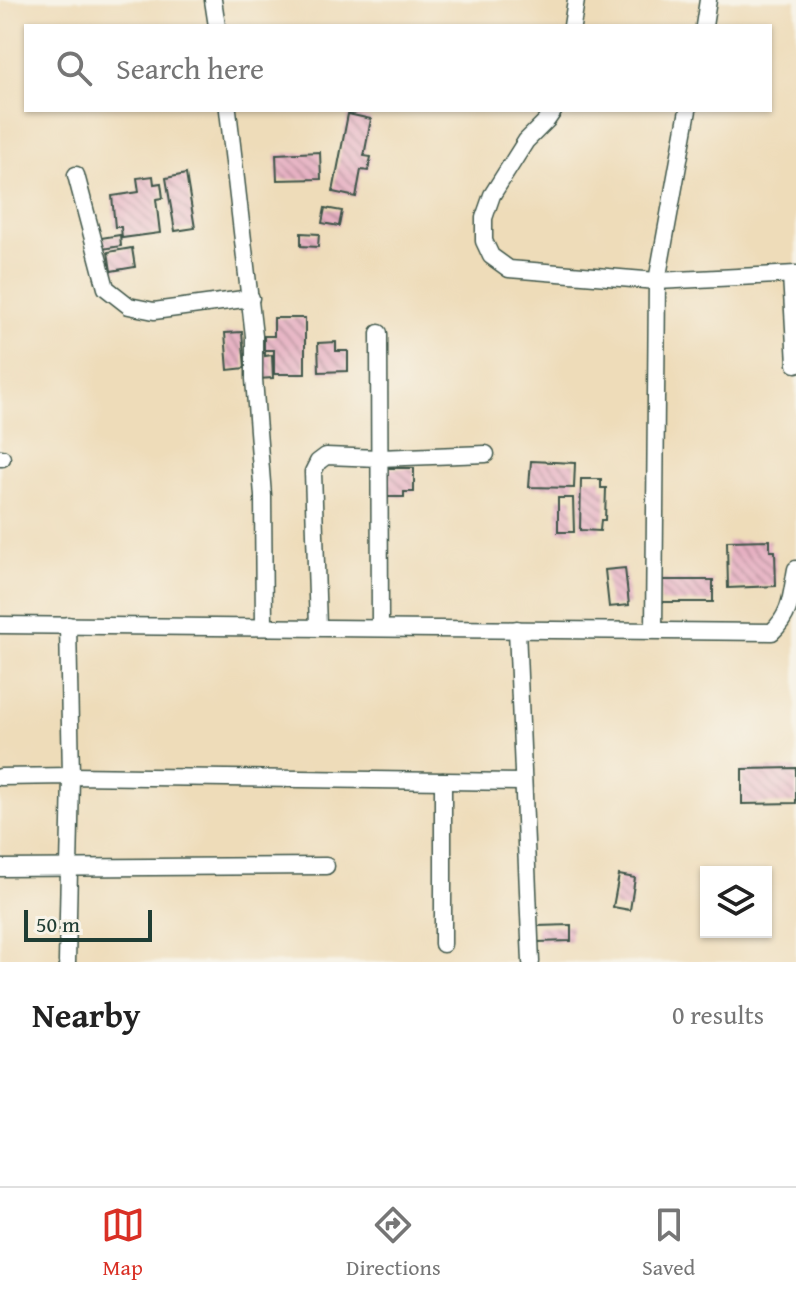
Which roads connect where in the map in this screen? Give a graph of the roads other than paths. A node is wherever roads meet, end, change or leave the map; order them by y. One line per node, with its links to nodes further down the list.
1 (213, 0): 4 (street)
2 (576, 0): 5 (street)
3 (708, 0): 6 (street)
4 (217, 24)
5 (572, 24)
6 (704, 24)
7 (228, 112): 13 (street)
8 (553, 112): 12 (street)
9 (688, 112): 12 (street)
10 (76, 175): 13 (street)
11 (793, 274): 12 (street); 15 (street)
12 (657, 281): 25 (street)
13 (251, 298): 21 (street)
14 (379, 333): 17 (street)
15 (796, 364)
16 (486, 454): 17 (street)
17 (379, 458): 22 (street); 23 (street)
18 (796, 569): 25 (street)
19 (0, 625): 20 (street)
20 (68, 625): 21 (street); 26 (street)
21 (264, 626): 22 (street)
22 (318, 627): 23 (street)
23 (380, 627): 24 (street)
24 (517, 629): 25 (street); 29 (street)
25 (654, 630)
26 (71, 776): 27 (street); 28 (street); 32 (street)
27 (0, 777)
28 (443, 781): 29 (street); 33 (street)
29 (523, 782): 35 (street)
30 (326, 866): 32 (street)
31 (0, 868): 32 (street)
32 (69, 869): 34 (street)
33 (443, 944)
34 (67, 962)
35 (531, 962)

